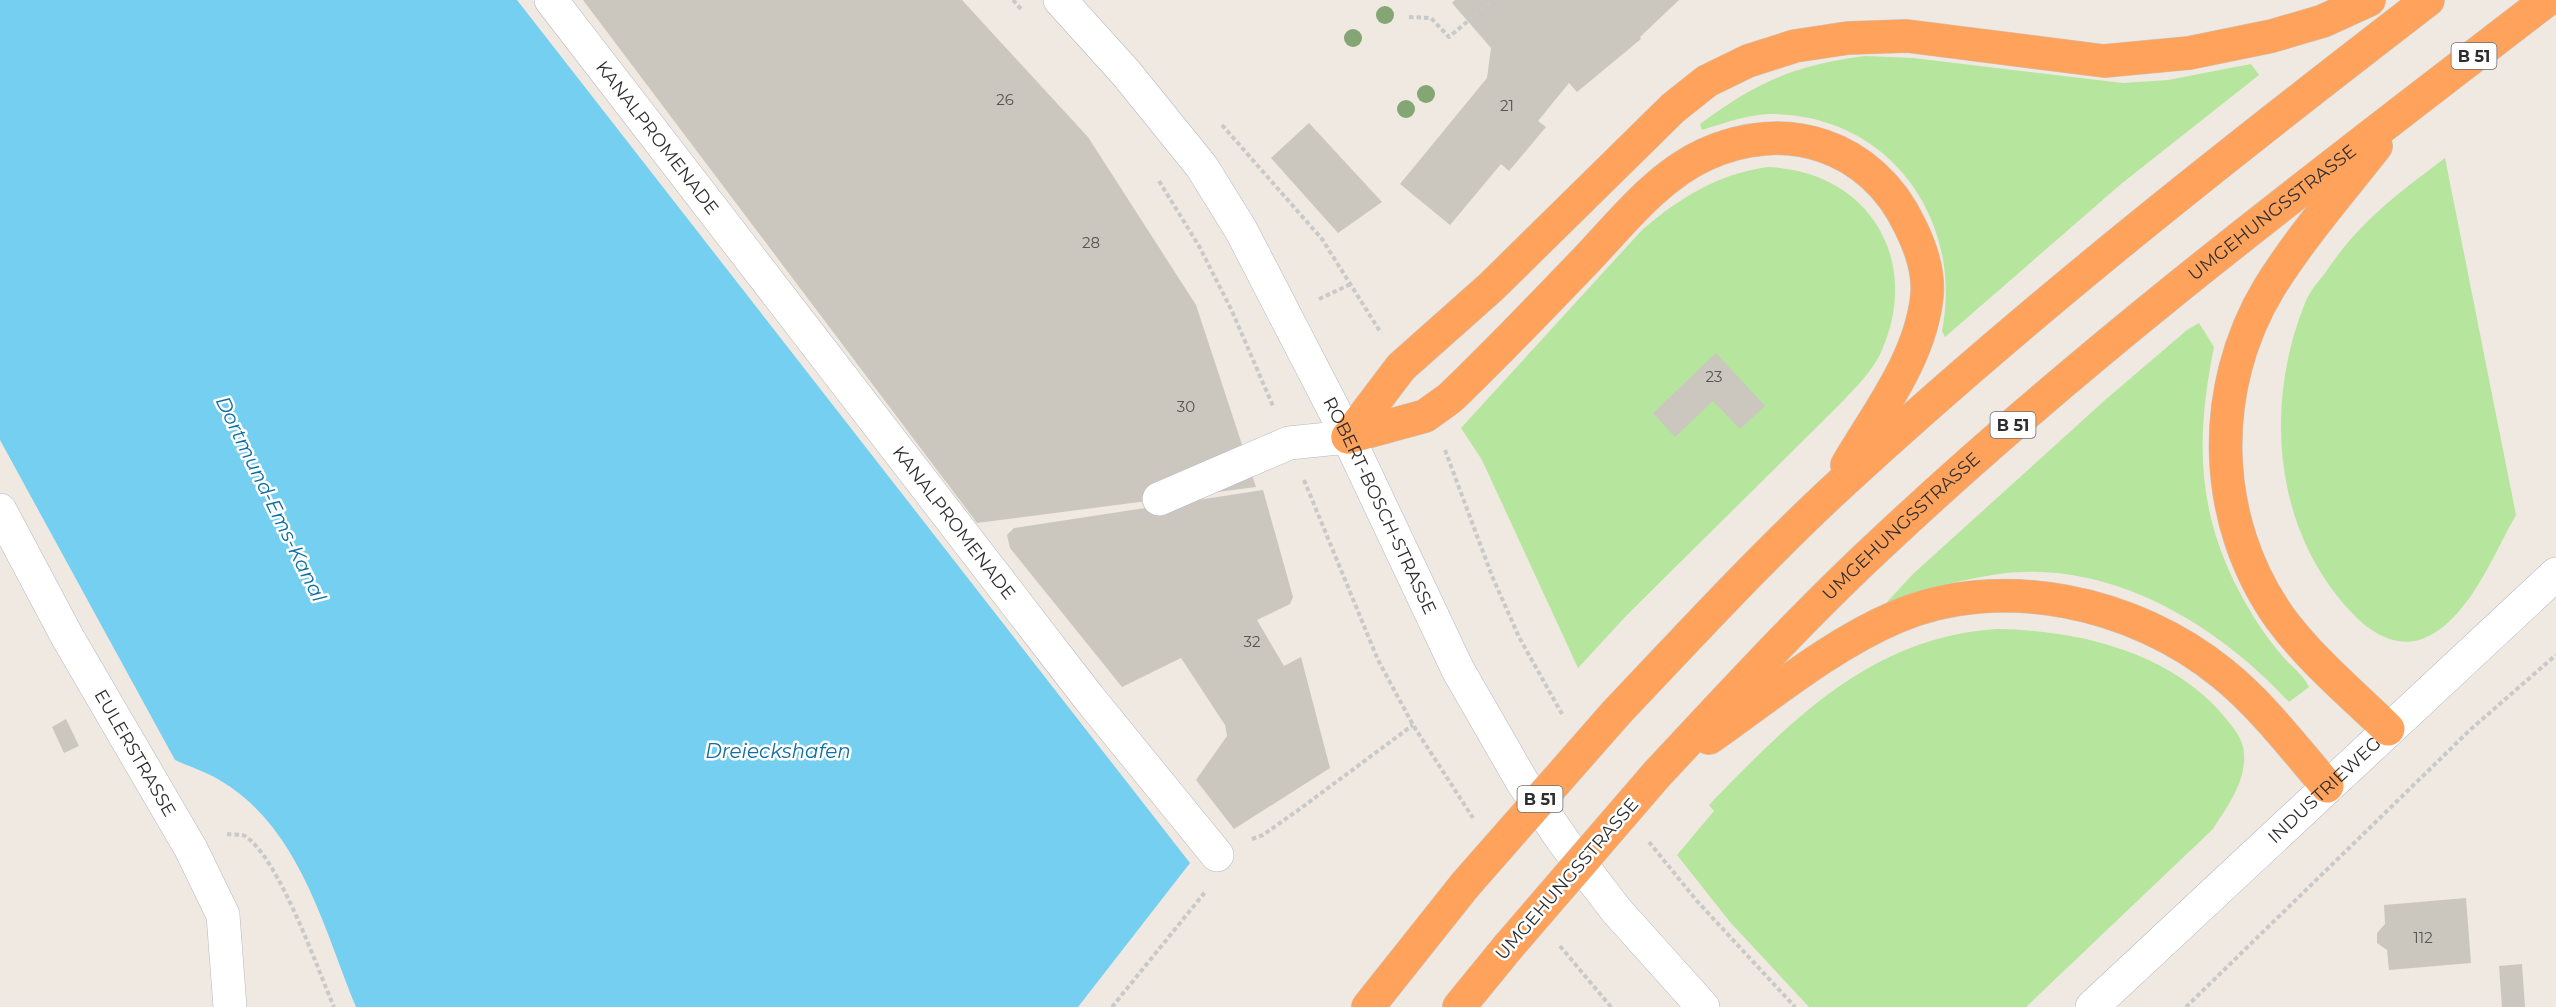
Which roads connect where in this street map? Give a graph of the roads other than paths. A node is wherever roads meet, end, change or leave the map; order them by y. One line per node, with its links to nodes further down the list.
1 (551, 0): 15 (street, KANALPROMENADE)
2 (1060, 0): 7 (street, ROBERT-BOSCH-STRASSE)
3 (2369, 0): 7 (highway)
4 (2428, 0): 8 (highway, B 51)
5 (2547, 0): 6 (highway, UMGEHUNGSSTRASSE / B 51)
6 (2402, 112): 12 (highway); 13 (highway, UMGEHUNGSSTRASSE / B 51)
7 (1348, 437): 8 (highway); 9 (street); 19 (street, ROBERT-BOSCH-STRASSE)
8 (1831, 493): 17 (highway, B 51, bridge)
9 (1159, 499)
10 (0, 510): 16 (street, EULERSTRASSE)
11 (2556, 574): 12 (street, INDUSTRIEWEG)
12 (2388, 729): 14 (street, INDUSTRIEWEG)
13 (1657, 774): 14 (highway); 18 (highway, UMGEHUNGSSTRASSE / B 51, bridge)
14 (2327, 786): 20 (street, INDUSTRIEWEG)
15 (1218, 855)
16 (230, 1007)
17 (1368, 1007)
18 (1459, 1007)
19 (1703, 1007)
20 (2092, 1007)

